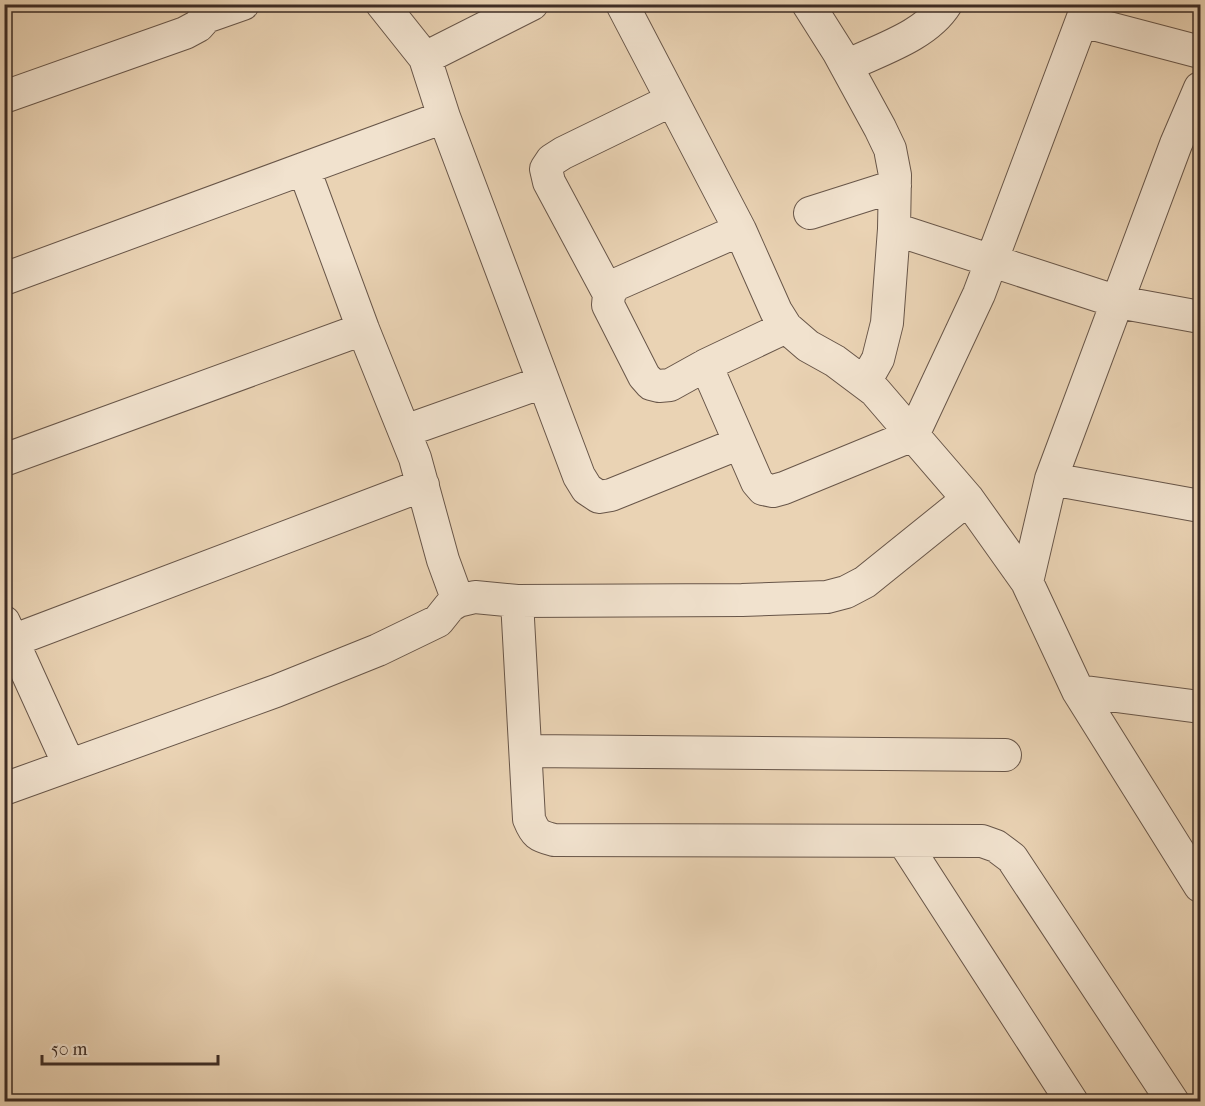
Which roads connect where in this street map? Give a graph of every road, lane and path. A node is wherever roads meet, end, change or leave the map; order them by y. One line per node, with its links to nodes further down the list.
1 (243, 4): 7 (street)
2 (382, 4): 10 (street)
3 (532, 4): 10 (street)
4 (622, 4): 14 (street)
5 (808, 4): 11 (street)
6 (946, 4): 11 (street)
7 (206, 11): 13 (street)
8 (1085, 13): 9 (street); 22 (street)
9 (1200, 52)
10 (425, 58): 15 (street)
11 (846, 66): 18 (street)
12 (1200, 87): 16 (street)
13 (4, 97)
14 (672, 99): 20 (street); 24 (street)
15 (444, 117): 17 (street); 30 (street)
16 (1188, 145): 25 (street)
17 (304, 169): 23 (street); 28 (street)
18 (894, 186): 19 (street); 21 (street)
19 (810, 213)
20 (740, 230): 24 (street); 27 (street)
21 (894, 230): 22 (street); 31 (street)
22 (992, 260): 25 (street); 33 (street)
23 (4, 279)
24 (609, 294): 29 (street)
25 (1118, 302): 26 (street); 36 (street)
26 (1200, 317)
27 (786, 327): 29 (street); 31 (street)
28 (363, 329): 32 (street); 35 (street)
29 (706, 365): 34 (street)
30 (543, 382): 32 (street); 34 (street)
31 (865, 382): 33 (street)
32 (405, 431): 37 (street)
33 (914, 435): 34 (street); 38 (street)
34 (740, 443)
35 (4, 460)
36 (1051, 480): 39 (street); 40 (street)
37 (423, 485): 41 (street); 43 (street)
38 (968, 499): 40 (street); 42 (street)
39 (1200, 506)
40 (1027, 582): 44 (street)
41 (458, 601): 42 (street); 48 (street)
42 (517, 601): 46 (street)
43 (7, 636): 48 (street)
44 (1077, 691): 45 (street); 51 (street)
45 (1200, 707)
46 (526, 751): 47 (street); 50 (street)
47 (1005, 755)
48 (69, 765): 49 (street)
49 (4, 789)
50 (904, 842): 52 (street); 53 (street)
51 (1200, 885)
52 (1072, 1101)
53 (1173, 1101)

